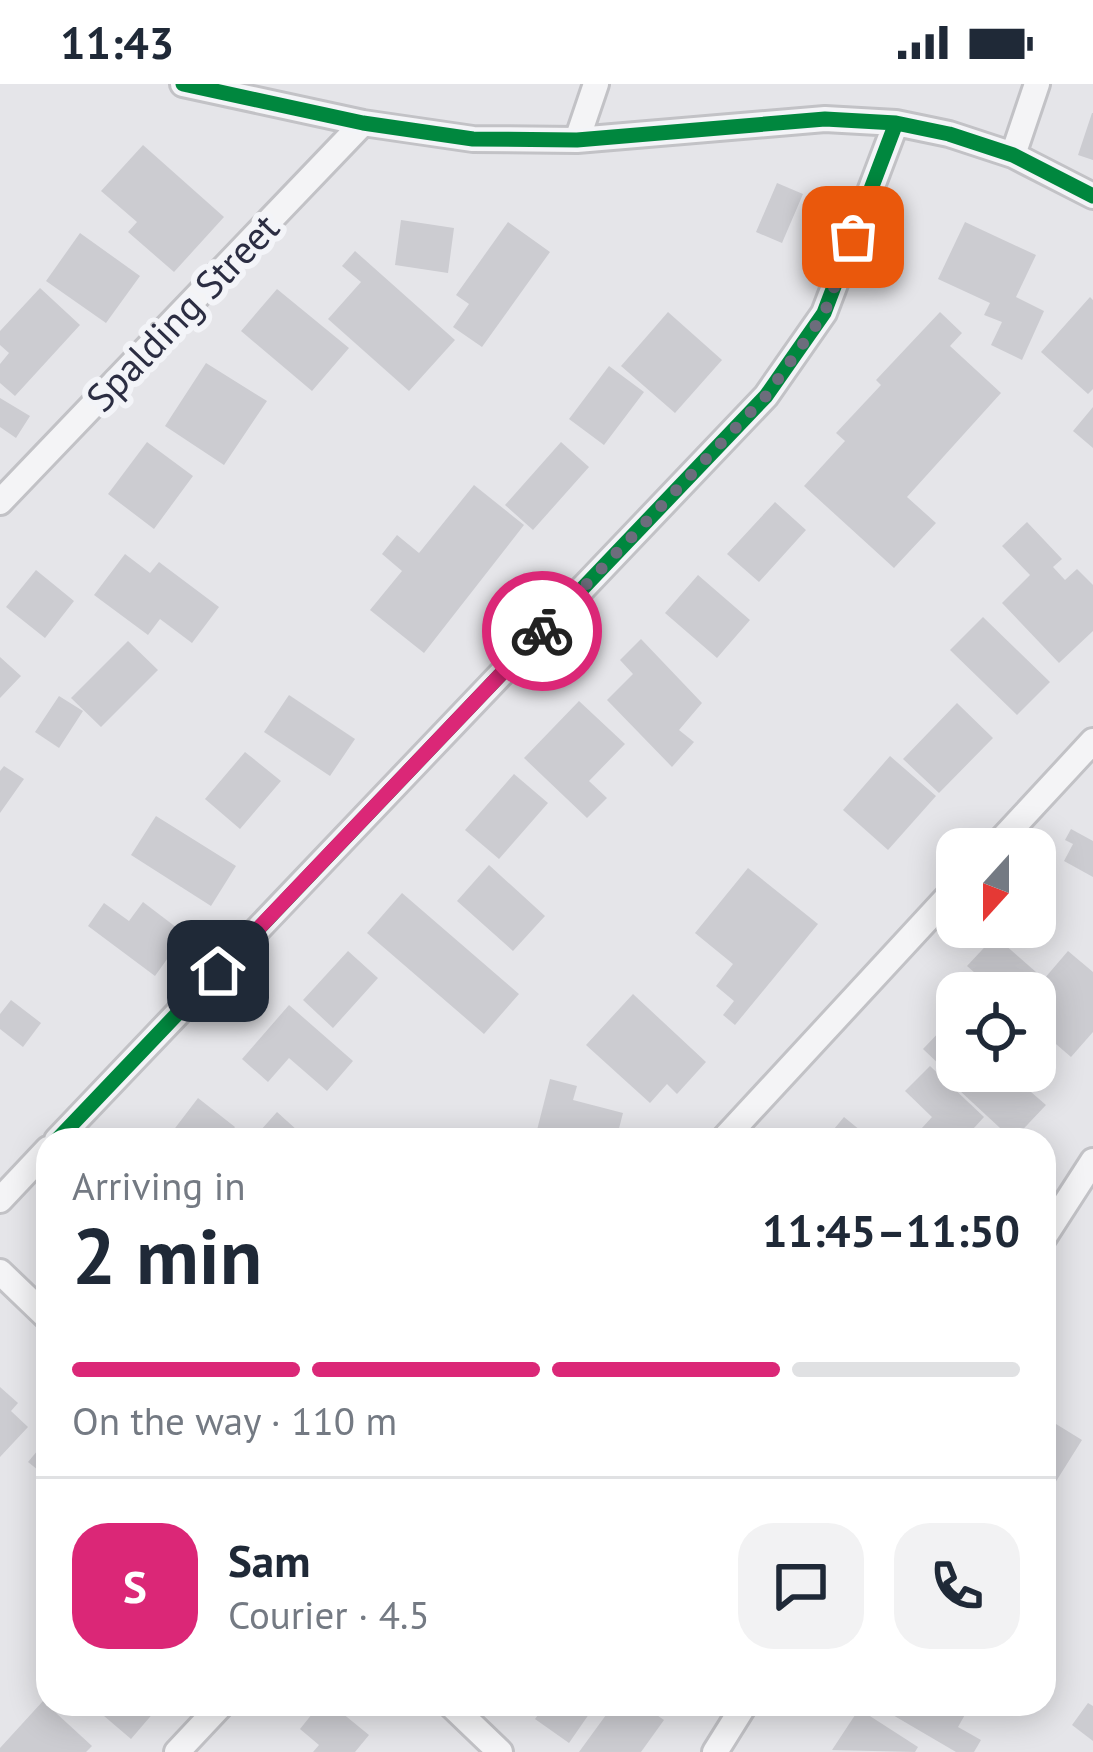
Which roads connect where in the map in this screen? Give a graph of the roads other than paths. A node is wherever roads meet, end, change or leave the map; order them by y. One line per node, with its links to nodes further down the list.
1 (183, 84): 4 (street)
2 (596, 84): 6 (street)
3 (1037, 84): 7 (street)
4 (363, 123): 6 (street); 9 (street, Spalding Street)
5 (896, 123): 6 (street); 7 (street); 13 (street)
6 (577, 140)
7 (1013, 155): 8 (street)
8 (1093, 196)
9 (0, 502)
10 (1093, 741): 11 (street)
11 (1012, 828)
12 (936, 910): 14 (street)
13 (68, 1128)
14 (734, 1128)
15 (1093, 1161): 18 (street)
16 (36, 1162): 17 (street)
17 (0, 1200)
18 (1056, 1218)
19 (0, 1272): 20 (street)
20 (36, 1306)
21 (211, 1716): 24 (street)
22 (462, 1716): 25 (street)
23 (738, 1716): 26 (street)
24 (177, 1752)
25 (500, 1752)
26 (715, 1752)

